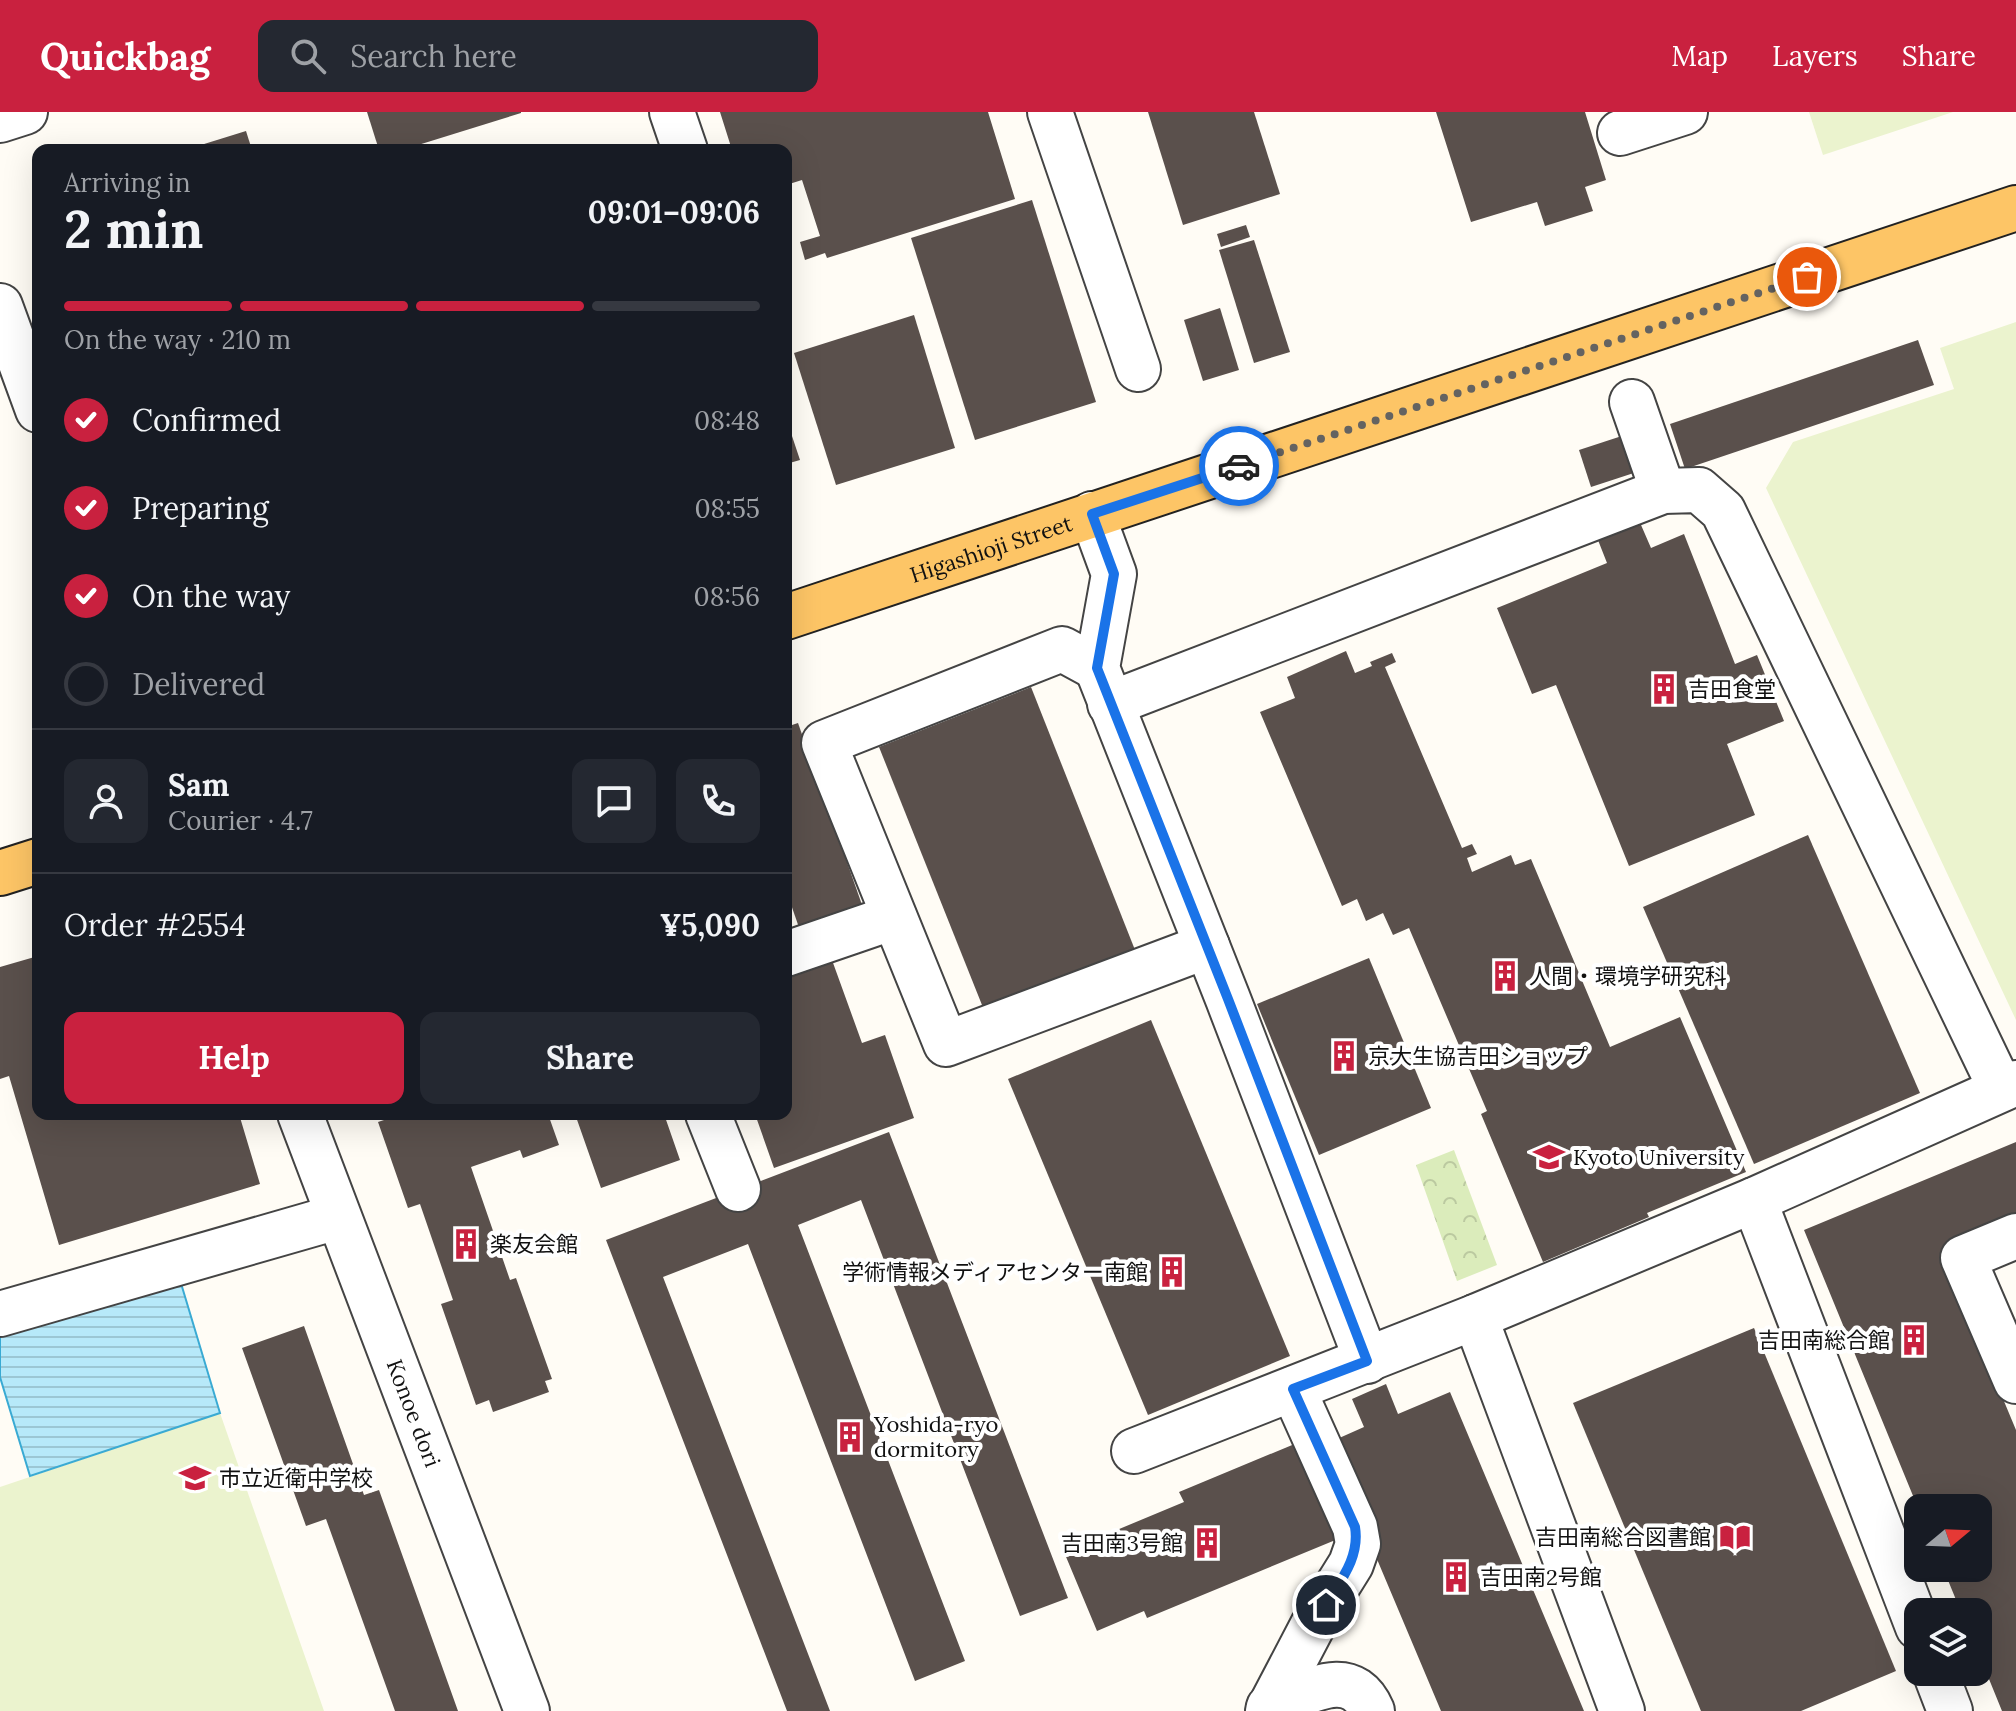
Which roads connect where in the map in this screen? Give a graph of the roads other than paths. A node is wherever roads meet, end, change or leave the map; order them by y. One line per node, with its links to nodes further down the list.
1 (25, 112): 5 (street)
2 (672, 112): 7 (street)
3 (1050, 112): 10 (street)
4 (1685, 112): 6 (street)
5 (0, 120)
6 (1620, 133)
7 (683, 144)
8 (2016, 208): 14 (main road, Higashioji Street)
9 (0, 306): 11 (street)
10 (1138, 369)
11 (32, 394)
12 (1632, 402): 13 (street)
13 (1663, 491): 16 (street); 22 (street)
14 (1092, 514): 15 (main road, Higashioji Street); 16 (street)
15 (792, 615)
16 (1104, 686): 19 (street); 20 (street)
17 (32, 863): 18 (main road)
18 (0, 873)
19 (894, 917): 20 (street); 21 (street)
20 (1207, 946): 31 (street)
21 (792, 952)
22 (2008, 1086): 26 (street)
23 (302, 1120): 27 (street, Konoe dori)
24 (710, 1120): 25 (street)
25 (738, 1189)
26 (1754, 1200): 30 (street); 35 (street)
27 (337, 1217): 29 (street); 38 (street, Konoe dori)
28 (2016, 1236): 32 (street)
29 (0, 1314)
30 (1475, 1317): 31 (street); 40 (street)
31 (1367, 1361): 33 (street)
32 (2016, 1381)
33 (1293, 1389): 34 (street); 37 (street)
34 (1134, 1451)
35 (1907, 1598)
36 (1940, 1686): 41 (street)
37 (1269, 1709): 39 (street)
38 (527, 1711)
39 (1372, 1711)
40 (1622, 1711)
41 (1950, 1711)

